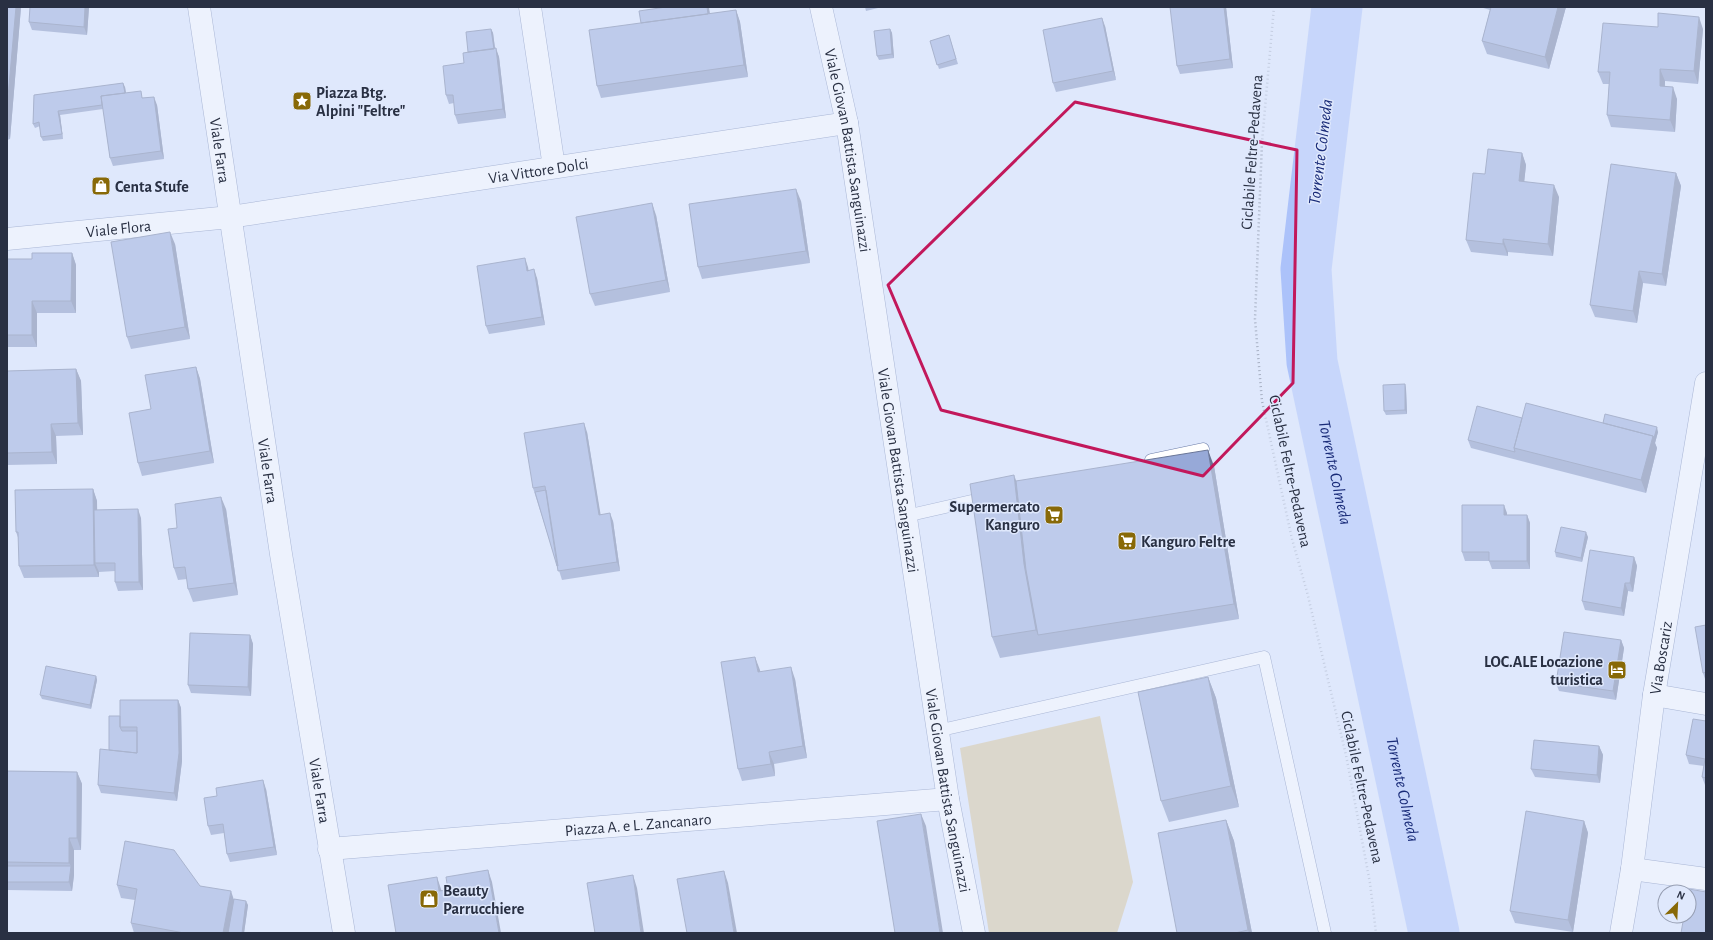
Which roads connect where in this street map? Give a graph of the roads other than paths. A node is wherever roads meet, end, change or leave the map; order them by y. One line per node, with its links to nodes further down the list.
1 (199, 7): 6 (street, Viale Farra)
2 (530, 7): 5 (street)
3 (821, 7): 4 (street, Viale Giovan Battista Sanguinazzi)
4 (847, 123): 5 (street, Via Vittore Dolci); 12 (street, Viale Giovan Battista Sanguinazzi)
5 (554, 167): 6 (street, Via Vittore Dolci)
6 (230, 217): 7 (street, Viale Flora); 17 (street, Viale Farra)
7 (7, 239)
8 (1706, 383): 13 (street, Via Boscariz)
9 (1203, 449): 10 (lane)
10 (1142, 462)
11 (998, 495): 12 (lane)
12 (906, 516): 15 (street, Viale Giovan Battista Sanguinazzi)
13 (1654, 695): 14 (street); 18 (street, Via Boscariz)
14 (1706, 704)
15 (937, 731): 16 (street, Viale Giovan Battista Sanguinazzi); 22 (lane)
16 (948, 799): 17 (street, Piazza A. e L. Zancanaro); 21 (street, Viale Giovan Battista Sanguinazzi)
17 (329, 849): 20 (street, Viale Farra)
18 (1632, 869): 19 (street); 23 (street, Via Boscariz)
19 (1706, 879)
20 (344, 933)
21 (974, 933)
22 (1325, 933)
23 (1621, 933)

